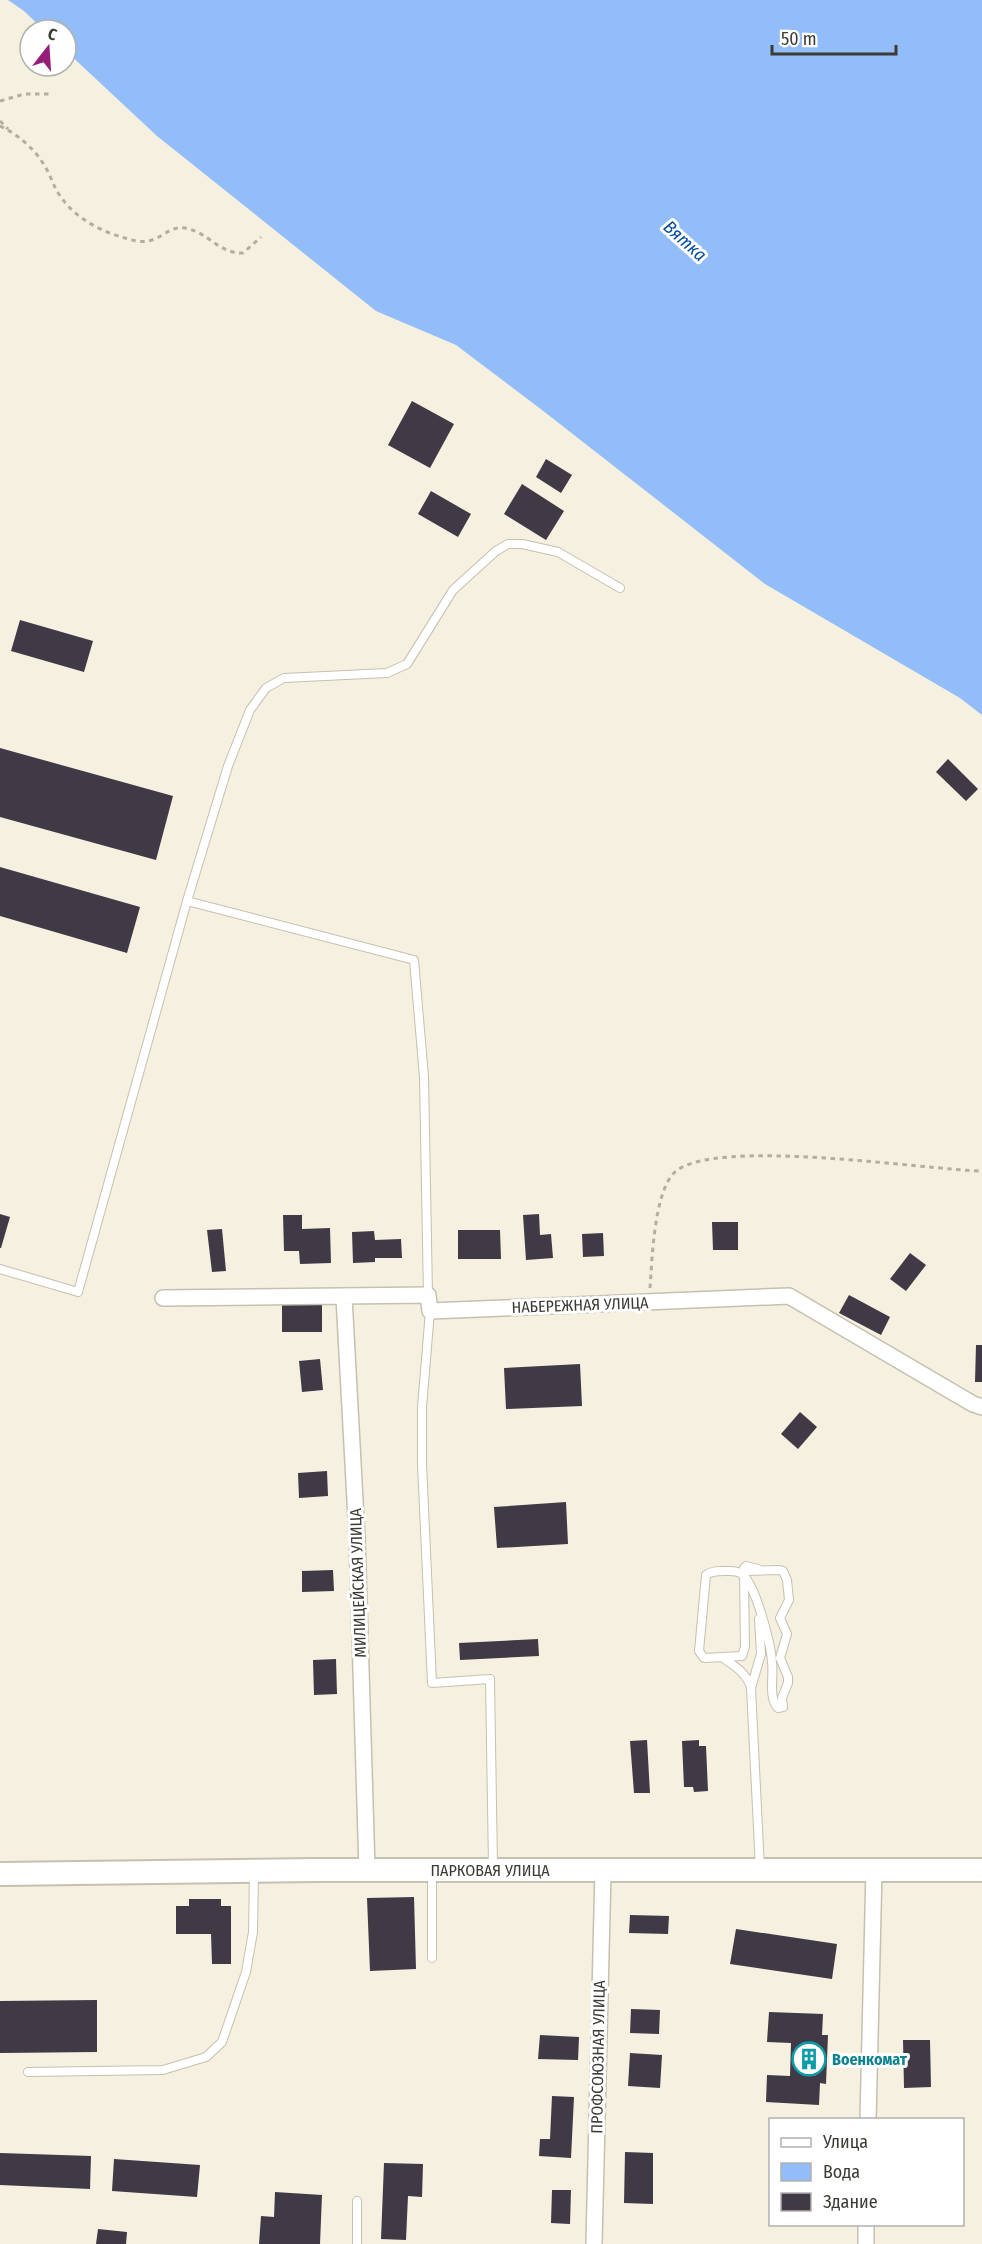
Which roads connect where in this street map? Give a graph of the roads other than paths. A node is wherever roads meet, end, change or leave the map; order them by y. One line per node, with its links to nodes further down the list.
1 (620, 588): 2 (lane)
2 (187, 901): 3 (lane); 4 (lane)
3 (0, 1269)
4 (428, 1295): 5 (street); 7 (street)
5 (344, 1297): 6 (street); 17 (street, МИЛИЦЕЙСКАЯ УЛИЦА)
6 (163, 1298)
7 (430, 1311): 8 (street, НАБЕРЕЖНАЯ УЛИЦА); 18 (lane)
8 (982, 1407)
9 (744, 1573): 10 (lane); 10 (lane); 12 (lane); 13 (lane)
10 (758, 1608): 11 (lane)
11 (761, 1654): 12 (lane); 14 (lane)
12 (742, 1656): 13 (lane)
13 (723, 1658): 14 (lane)
14 (751, 1688): 20 (lane)
15 (432, 1869): 17 (street, ПАРКОВАЯ УЛИЦА); 18 (street, ПАРКОВАЯ УЛИЦА); 24 (lane)
16 (254, 1870): 17 (street, ПАРКОВАЯ УЛИЦА); 23 (street, ПАРКОВАЯ УЛИЦА); 25 (lane)
17 (367, 1870)
18 (493, 1870): 19 (street, ПАРКОВАЯ УЛИЦА)
19 (603, 1870): 20 (street, ПАРКОВАЯ УЛИЦА); 30 (street, ПРОФСОЮЗНАЯ УЛИЦА)
20 (760, 1870): 21 (street, ПАРКОВАЯ УЛИЦА)
21 (873, 1870): 22 (street, ПАРКОВАЯ УЛИЦА); 26 (street)
22 (982, 1870)
23 (0, 1874)
24 (432, 1958)
25 (28, 2072)
26 (868, 2118)
27 (357, 2201): 29 (lane)
28 (866, 2226): 31 (street)
29 (357, 2244)
30 (594, 2244)
31 (866, 2244)

